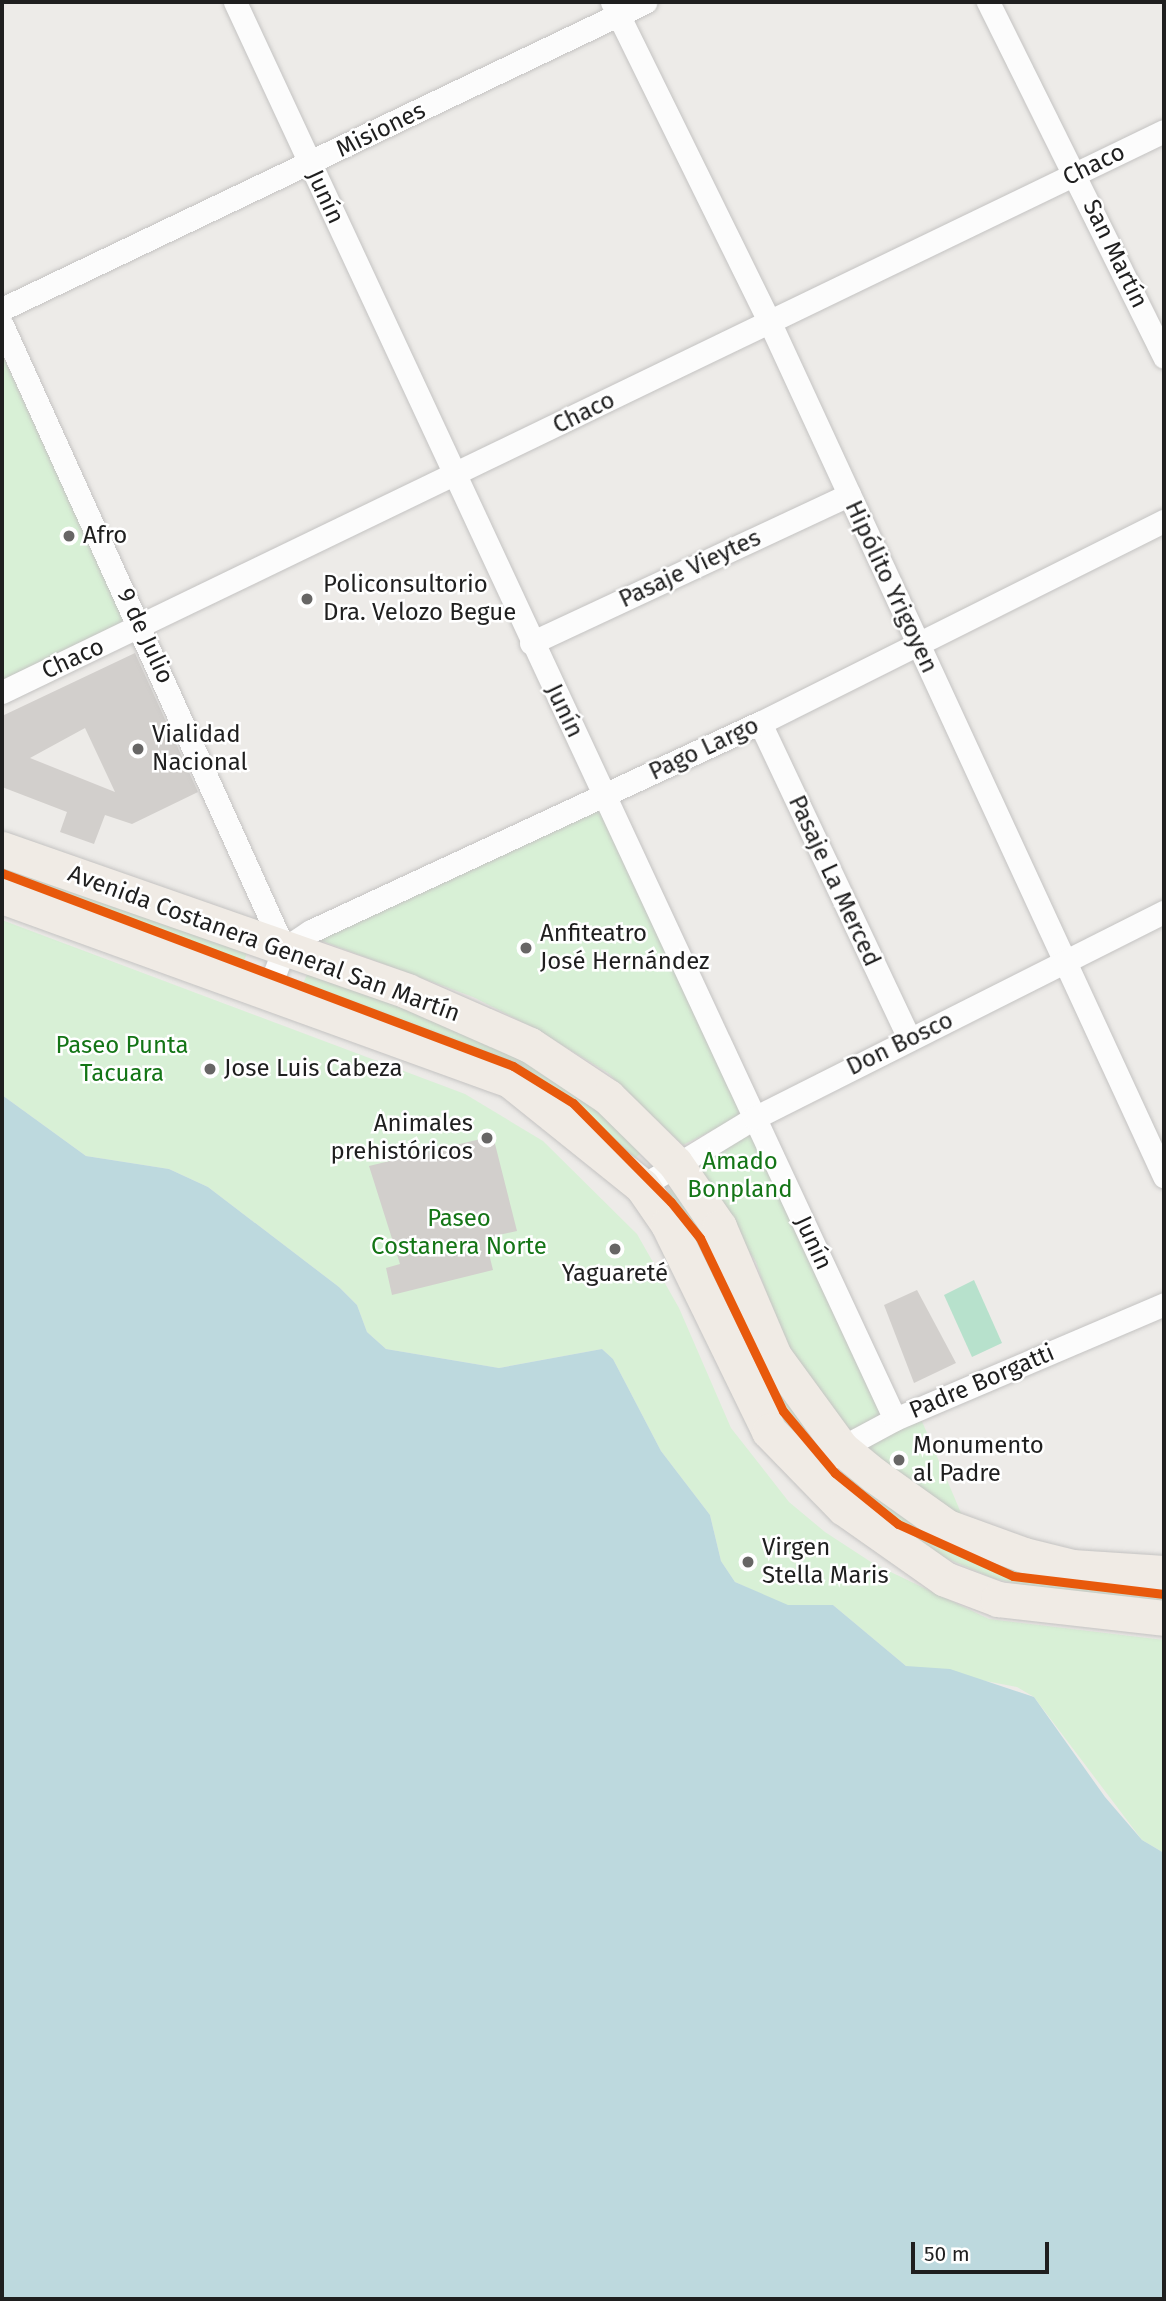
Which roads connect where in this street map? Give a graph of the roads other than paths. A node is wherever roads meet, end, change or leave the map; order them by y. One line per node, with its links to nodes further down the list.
1 (235, 2): 6 (street, Junín)
2 (645, 2): 4 (street, Misiones)
3 (988, 2): 7 (street, San Martín)
4 (615, 8): 6 (street, Misiones); 9 (street, Hipólito Yrigoyen)
5 (1164, 131): 7 (street, Chaco)
6 (310, 164): 8 (street, Misiones); 12 (street, Junín)
7 (1076, 174): 9 (street, Chaco); 11 (street, San Martín)
8 (2, 309)
9 (770, 323): 12 (street, Chaco); 13 (street, Hipólito Yrigoyen)
10 (2, 325): 15 (street, 9 de Julio)
11 (1164, 357)
12 (454, 477): 15 (street, Chaco); 16 (street, Junín)
13 (849, 495): 16 (street, Pasaje Vieytes); 17 (street, Hipólito Yrigoyen)
14 (1164, 521): 17 (street, Pago Largo)
15 (140, 626): 18 (street, Chaco); 24 (street, 9 de Julio)
16 (531, 643): 20 (street, Junín)
17 (918, 646): 19 (street, Pago Largo); 25 (street, Hipólito Yrigoyen)
18 (2, 692)
19 (760, 723): 20 (street, Pago Largo); 27 (street, Pasaje La Merced)
20 (604, 795): 24 (street, Pago Largo); 28 (street, Junín)
21 (2, 849): 24 (main road, Avenida Costanera General San Martín)
22 (2, 896): 26 (main road, Avenida Costanera General San Martín)
23 (1164, 912): 25 (street, Don Bosco)
24 (284, 948): 26 (street); 29 (main road, Avenida Costanera General San Martín)
25 (1066, 964): 27 (street, Don Bosco); 30 (street, Hipólito Yrigoyen)
26 (267, 993): 31 (main road, Avenida Costanera General San Martín)
27 (909, 1038): 28 (street, Don Bosco)
28 (754, 1118): 29 (street, Don Bosco); 33 (street, Junín)
29 (675, 1164): 31 (street, Don Bosco); 34 (main road, Avenida Costanera General San Martín)
30 (1164, 1176)
31 (642, 1185): 35 (main road, Avenida Costanera General San Martín)
32 (1164, 1304): 33 (street, Padre Borgatti)
33 (895, 1419): 34 (street, Padre Borgatti)
34 (841, 1448): 35 (street, Padre Borgatti); 36 (main road, Avenida Costanera General San Martín)
35 (810, 1478): 37 (main road, Avenida Costanera General San Martín)
36 (1164, 1573)
37 (1164, 1618)

